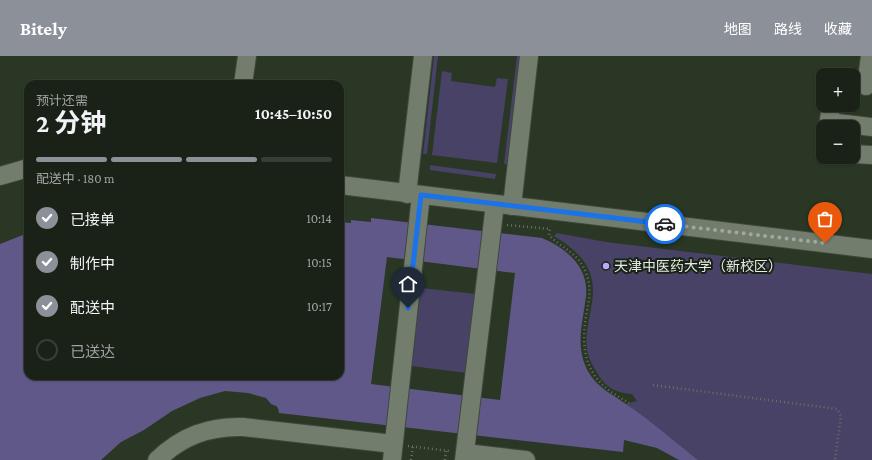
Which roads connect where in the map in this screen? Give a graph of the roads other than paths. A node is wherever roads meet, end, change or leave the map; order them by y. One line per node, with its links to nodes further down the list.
1 (247, 56): 5 (lane)
2 (423, 56): 14 (lane)
3 (529, 56): 15 (lane)
4 (870, 56): 6 (lane)
5 (244, 80)
6 (864, 86)
7 (829, 118): 8 (lane)
8 (872, 127)
9 (860, 154): 10 (lane)
10 (872, 155)
11 (24, 169): 12 (lane)
12 (0, 176)
13 (344, 185): 14 (lane)
14 (414, 194): 15 (lane); 17 (lane)
15 (503, 205): 16 (lane); 18 (lane)
16 (872, 248)
17 (394, 444): 19 (lane)
18 (465, 450): 20 (lane)
19 (157, 460)
20 (526, 460)

